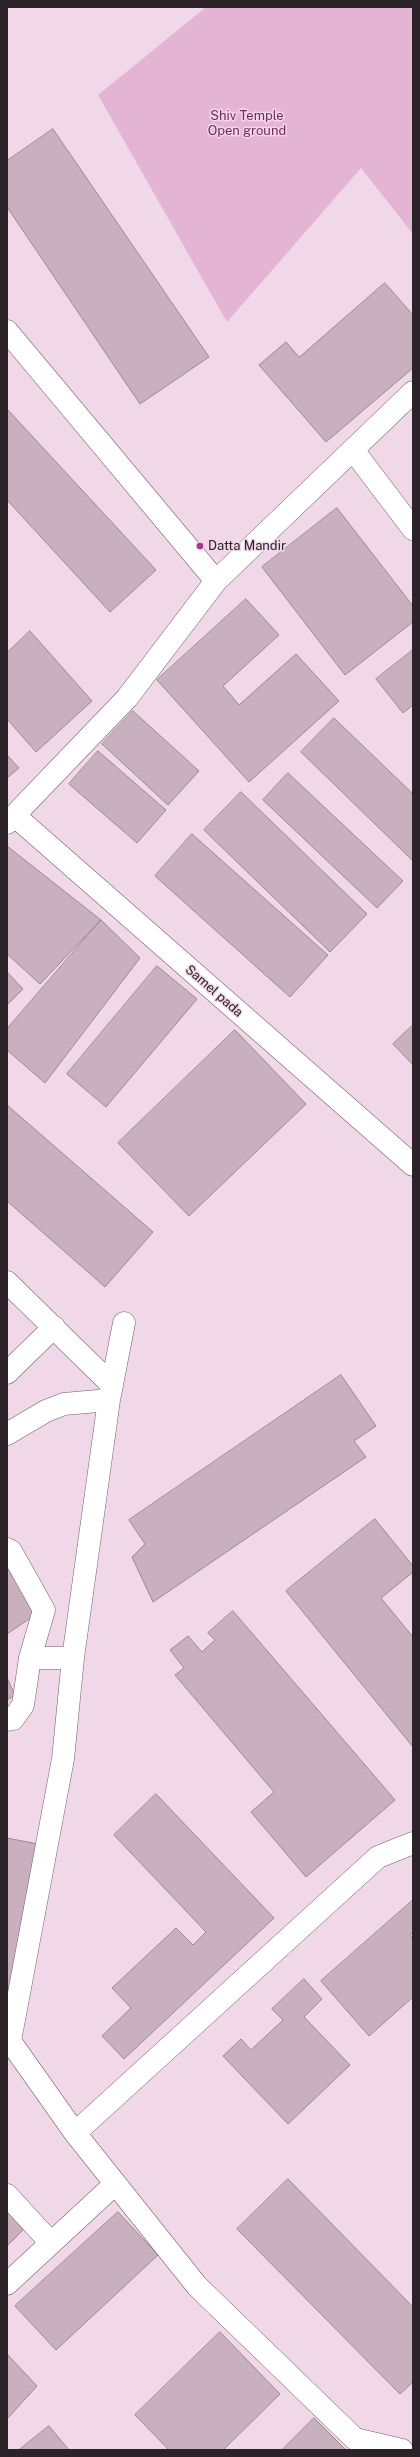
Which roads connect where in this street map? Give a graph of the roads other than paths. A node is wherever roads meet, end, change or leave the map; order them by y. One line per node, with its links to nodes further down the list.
1 (7, 331): 5 (street)
2 (413, 392): 3 (street)
3 (353, 450): 4 (street); 5 (street)
4 (413, 529)
5 (216, 581): 6 (street)
6 (11, 819): 7 (street, Samel pada)
7 (413, 1165)
8 (7, 1282): 10 (street)
9 (124, 1323): 12 (street)
10 (54, 1327): 11 (street); 12 (street)
11 (7, 1373)
12 (110, 1393): 13 (street); 16 (street)
13 (7, 1434)
14 (7, 1550): 15 (street)
15 (30, 1658): 16 (street); 17 (street)
16 (73, 1658): 19 (street)
17 (7, 1720)
18 (413, 1843): 20 (street)
19 (8, 2042): 20 (street)
20 (75, 2133): 21 (street)
21 (115, 2184): 23 (street); 26 (street)
22 (7, 2195): 23 (street)
23 (51, 2243): 24 (street)
24 (7, 2284)
25 (413, 2446): 27 (street)
26 (402, 2450)
27 (406, 2450)

